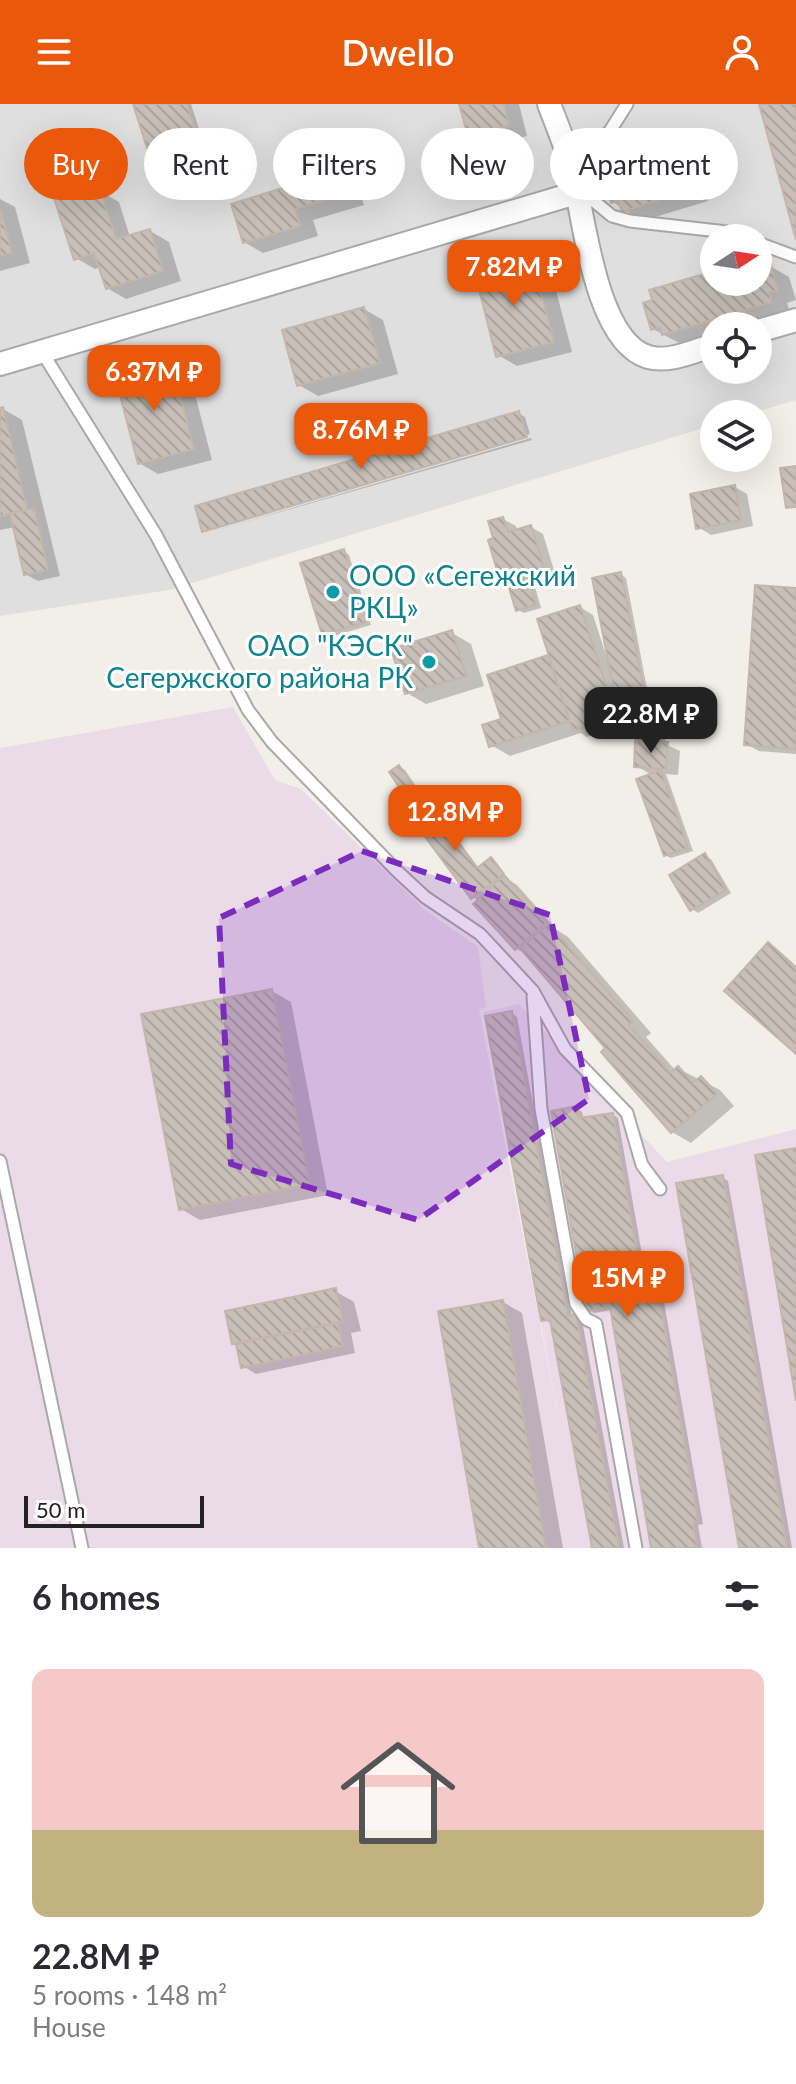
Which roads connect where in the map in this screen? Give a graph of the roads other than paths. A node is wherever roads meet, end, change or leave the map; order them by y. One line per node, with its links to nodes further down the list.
1 (549, 104): 3 (street)
2 (627, 104): 4 (lane)
3 (558, 128)
4 (612, 128)
5 (552, 200): 14 (street)
6 (578, 200): 13 (street)
7 (591, 200): 8 (lane)
8 (700, 228)
9 (772, 248): 10 (lane)
10 (796, 257)
11 (796, 320): 12 (street)
12 (772, 327)
13 (700, 349)
14 (42, 352): 15 (street); 16 (lane)
15 (0, 364)
16 (533, 991): 18 (lane); 20 (lane)
17 (0, 1161): 19 (lane)
18 (660, 1189)
19 (82, 1548)
20 (636, 1548)

